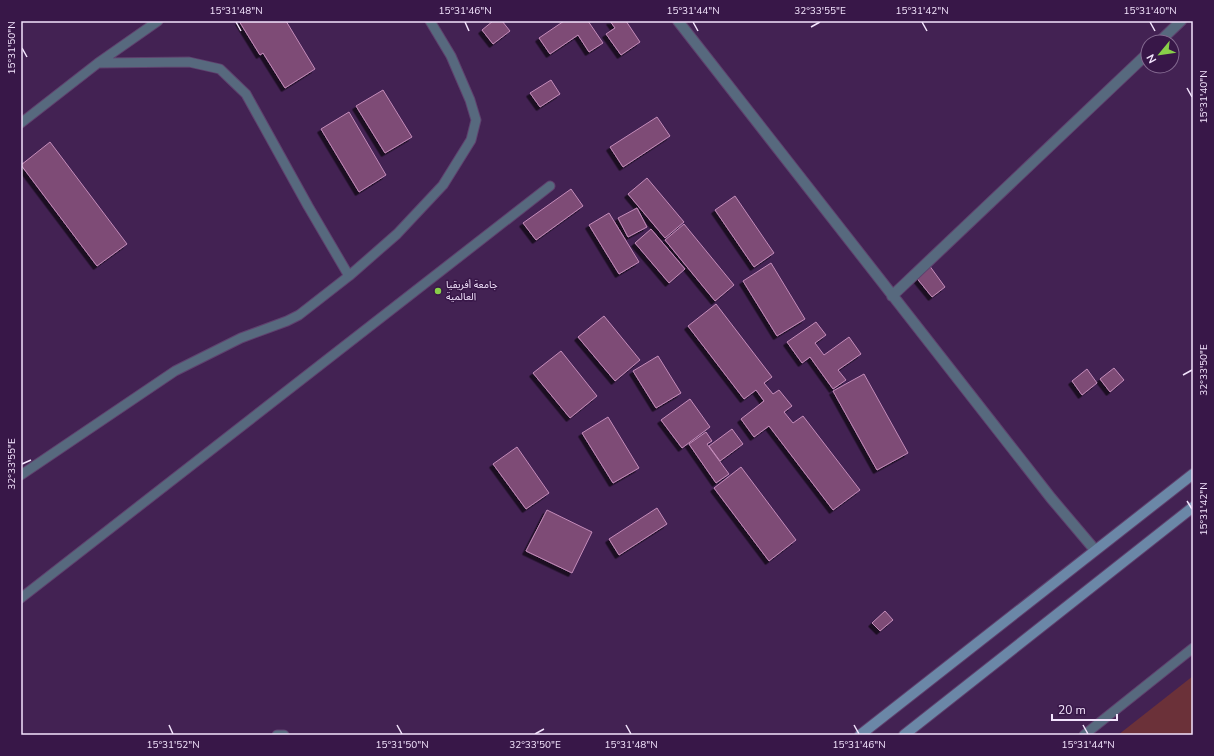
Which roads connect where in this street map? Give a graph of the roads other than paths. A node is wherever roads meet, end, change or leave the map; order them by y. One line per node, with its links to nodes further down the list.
1 (158, 21): 7 (lane)
2 (430, 21): 10 (lane)
3 (678, 21): 11 (street)
4 (1181, 21): 5 (street)
5 (1167, 34)
6 (1140, 61): 11 (street)
7 (98, 63): 8 (lane); 10 (lane)
8 (21, 123)
9 (550, 186): 16 (lane)
10 (349, 276): 13 (lane)
11 (892, 296): 15 (street)
12 (1193, 474): 15 (street)
13 (21, 475)
14 (1193, 507): 21 (street)
15 (1095, 550): 20 (street)
16 (21, 598)
17 (1193, 648): 22 (lane)
18 (277, 735): 19 (lane)
19 (284, 735)
20 (860, 735)
21 (904, 735)
22 (1084, 735)

